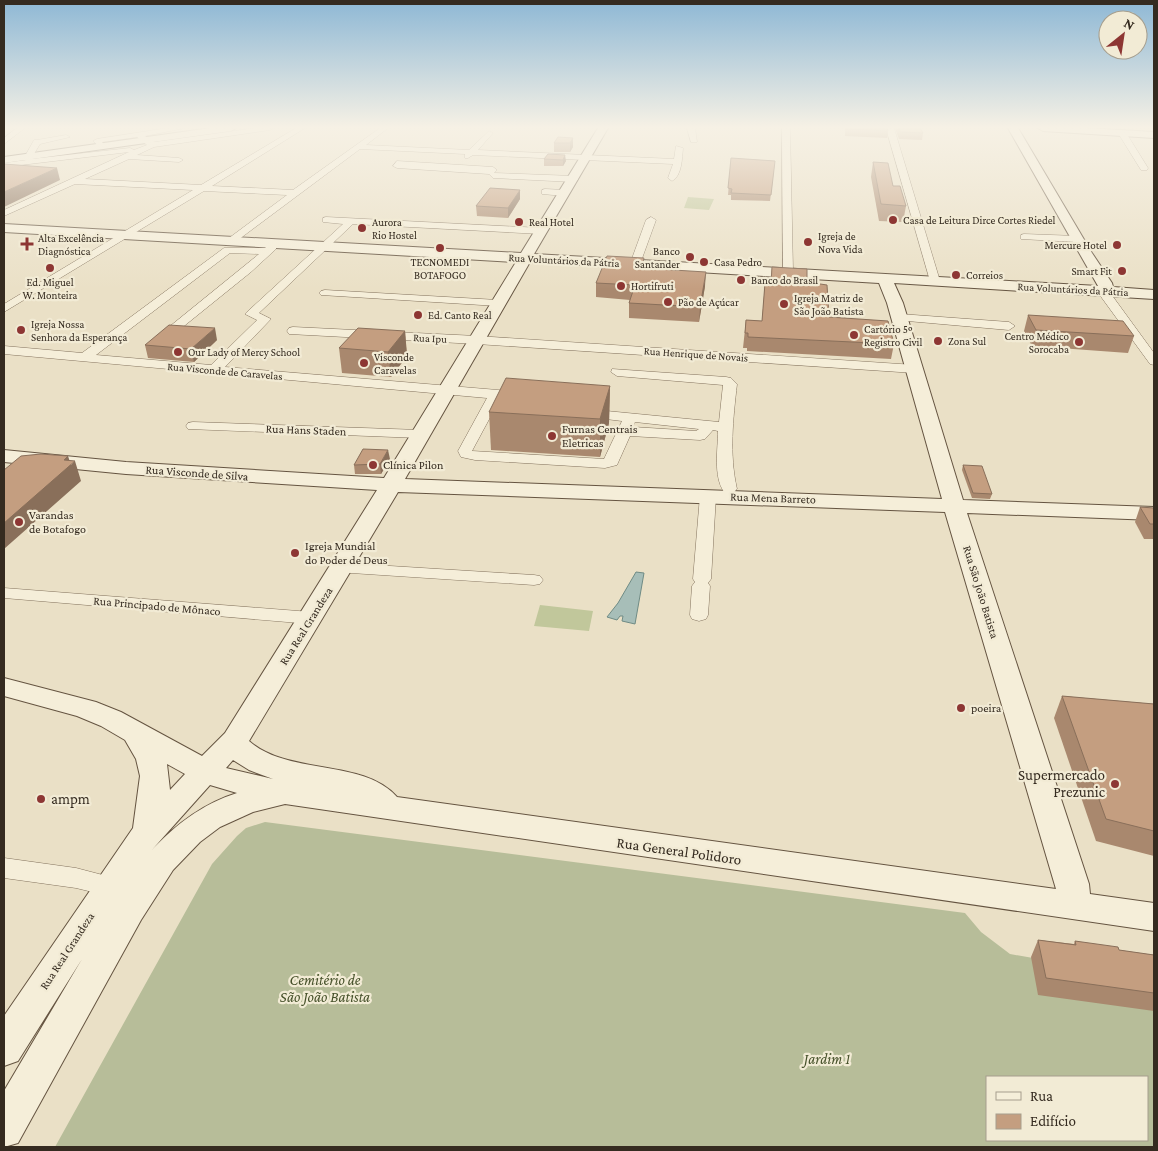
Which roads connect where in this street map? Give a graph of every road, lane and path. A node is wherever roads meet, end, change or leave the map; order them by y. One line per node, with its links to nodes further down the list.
1 (70, 182): 13 (street)
2 (85, 182): 9 (street)
3 (212, 182): 9 (street)
4 (309, 182): 11 (street)
5 (572, 182): 12 (main road, Rua Real Grandeza)
6 (787, 182): 27 (street)
7 (906, 182): 29 (street)
8 (1044, 182): 21 (main road)
9 (202, 188): 11 (street); 19 (street)
10 (544, 192): 12 (street)
11 (294, 193): 22 (street)
12 (564, 193): 18 (main road, Rua Real Grandeza)
13 (4, 213)
14 (326, 220): 16 (street)
15 (651, 220): 26 (street)
16 (351, 221): 18 (street); 23 (street)
17 (4, 228): 19 (main road, Rua Voluntários da Pátria)
18 (541, 231): 25 (main road, Rua Real Grandeza)
19 (127, 235): 22 (main road, Rua Voluntários da Pátria); 35 (street)
20 (1024, 237): 21 (street)
21 (1077, 240): 31 (main road)
22 (230, 241): 24 (main road, Rua Voluntários da Pátria)
23 (326, 246): 24 (main road, Rua Voluntários da Pátria); 25 (main road, Rua Voluntários da Pátria); 45 (street)
24 (272, 247): 41 (street); 43 (street)
25 (525, 258): 26 (main road, Rua Voluntários da Pátria); 34 (main road, Rua Real Grandeza)
26 (635, 264): 27 (main road, Rua Voluntários da Pátria)
27 (788, 272): 28 (main road, Rua Voluntários da Pátria)
28 (884, 278): 29 (main road, Rua Voluntários da Pátria); 36 (main road, Rua São João Batista)
29 (935, 281): 31 (main road, Rua Voluntários da Pátria)
30 (176, 282): 41 (street)
31 (1106, 291): 33 (main road, Rua Voluntários da Pátria); 42 (street)
32 (325, 293): 34 (street)
33 (1154, 294)
34 (498, 303): 39 (main road, Rua Real Grandeza)
35 (4, 309)
36 (900, 318): 37 (street); 44 (main road, Rua São João Batista)
37 (1009, 326)
38 (293, 331): 39 (street, Rua Ipu)
39 (476, 340): 44 (street, Rua Henrique de Novais); 47 (main road, Rua Real Grandeza)
40 (4, 350): 41 (street, Rua Visconde de Caravelas)
41 (80, 358): 43 (street, Rua Visconde de Caravelas)
42 (1154, 361)
43 (133, 363): 45 (street, Rua Visconde de Caravelas)
44 (915, 369): 61 (main road, Rua São João Batista)
45 (214, 370): 47 (street, Rua Visconde de Caravelas)
46 (617, 372): 54 (street)
47 (446, 391): 48 (street, Rua Visconde de Caravelas); 56 (main road, Rua Real Grandeza)
48 (496, 394): 49 (street, Rua Visconde de Caravelas); 55 (street)
49 (531, 396)
50 (574, 412): 51 (street)
51 (630, 417): 53 (street); 55 (street)
52 (193, 426): 56 (street, Rua Hans Staden)
53 (709, 426): 54 (street); 55 (street)
54 (725, 427): 59 (street)
55 (625, 431)
56 (420, 434): 58 (main road, Rua Real Grandeza)
57 (4, 456): 58 (main road, Rua Visconde de Silva)
58 (392, 485): 60 (main road, Rua Mena Barreto); 63 (main road, Rua Real Grandeza)
59 (729, 489)
60 (708, 496): 61 (main road, Rua Mena Barreto); 66 (street)
61 (954, 504): 62 (main road, Rua Mena Barreto); 77 (main road, Rua São João Batista)
62 (1154, 513)
63 (342, 568): 64 (street); 67 (main road, Rua Real Grandeza)
64 (534, 580)
65 (4, 593): 67 (street, Rua Principado de Mônaco)
66 (699, 615)
67 (311, 618): 70 (main road, Rua Real Grandeza)
68 (4, 687): 69 (main road, Rua General Polidoro)
69 (136, 734): 71 (main road, Rua General Polidoro); 74 (main road)
70 (232, 743): 71 (main road, Rua Real Grandeza); 73 (main road)
71 (206, 772): 72 (main road, Rua General Polidoro); 74 (main road, Rua Real Grandeza)
72 (289, 794): 73 (main road, Rua General Polidoro); 80 (main road)
73 (394, 810): 77 (main road, Rua General Polidoro)
74 (148, 832): 76 (main road, Rua Real Grandeza)
75 (4, 868): 76 (street)
76 (109, 886): 79 (main road, Rua Real Grandeza)
77 (1075, 907): 78 (main road, Rua General Polidoro)
78 (1154, 917)
79 (5, 1045)
80 (4, 1129)

